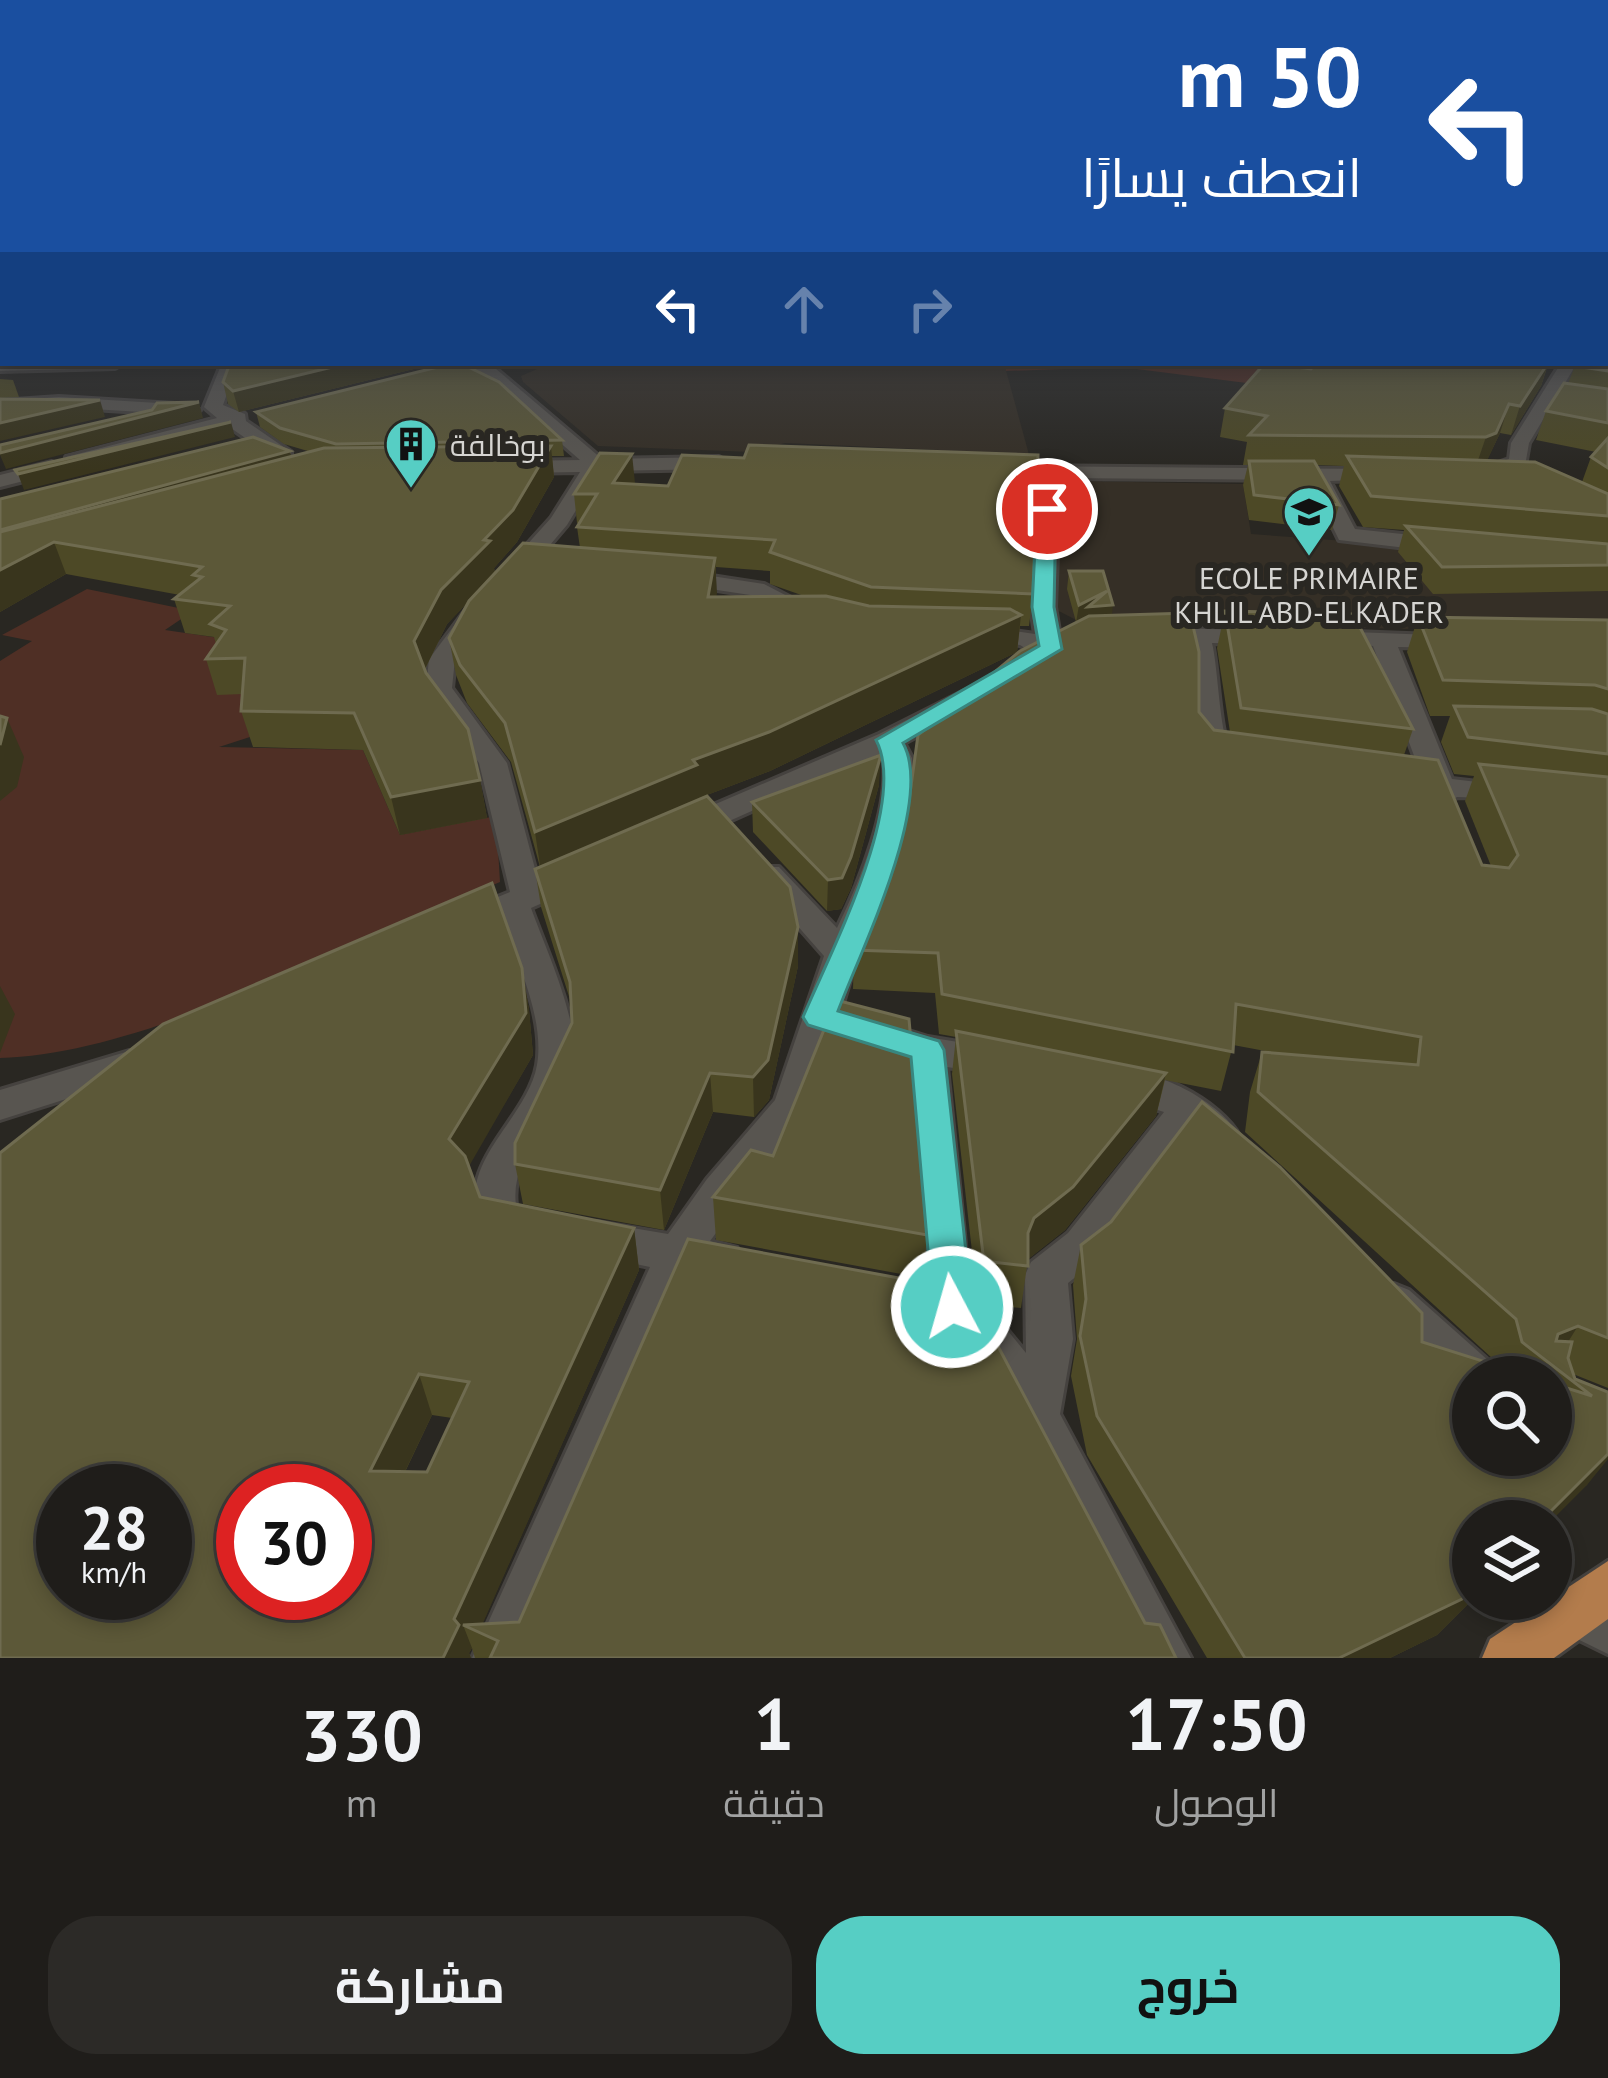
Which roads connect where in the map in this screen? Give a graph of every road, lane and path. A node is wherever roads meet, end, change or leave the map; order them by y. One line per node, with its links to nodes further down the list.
1 (62, 366): 8 (street)
2 (229, 366): 11 (street)
3 (444, 366): 4 (street)
4 (464, 366)
5 (482, 366): 17 (street)
6 (1566, 366): 7 (street)
7 (1545, 399): 9 (street); 16 (street)
8 (22, 403): 10 (street); 12 (street)
9 (1568, 403)
10 (0, 406)
11 (213, 407): 12 (street); 14 (street)
12 (173, 411): 15 (street)
13 (275, 415): 14 (street)
14 (240, 420): 21 (street); 25 (street)
15 (108, 427)
16 (1520, 443): 16 (street)
17 (595, 463): 18 (street); 19 (street); 47 (street)
18 (746, 463)
19 (496, 468)
20 (983, 471): 22 (street)
21 (295, 473)
22 (1050, 474): 23 (street); 35 (street)
23 (1317, 474): 24 (street); 26 (street)
24 (1403, 475)
25 (0, 478)
26 (1468, 548)
27 (652, 576): 28 (street)
28 (831, 622)
29 (953, 633): 35 (street)
30 (1120, 635): 31 (street)
31 (1198, 636): 33 (street); 39 (street)
32 (1085, 637): 35 (street)
33 (1382, 639): 34 (street); 36 (street)
34 (1472, 641)
35 (1047, 651): 38 (street)
36 (1415, 728): 37 (street); 41 (street)
37 (1459, 729)
38 (889, 740): 44 (street); 49 (street)
39 (1252, 763)
40 (1370, 780): 41 (street)
41 (1440, 787): 42 (street); 43 (street)
42 (1546, 796)
43 (1459, 830)
44 (731, 834): 45 (street); 49 (street)
45 (652, 843)
46 (610, 861): 47 (street)
47 (520, 900): 48 (street); 58 (street)
48 (448, 930)
49 (841, 954): 50 (street)
50 (819, 1017): 51 (street); 58 (street)
51 (927, 1050): 52 (street); 62 (street)
52 (1023, 1065)
53 (1084, 1077): 55 (street)
54 (0, 1105): 56 (street)
55 (1189, 1108): 57 (street); 62 (street)
56 (68, 1123)
57 (1256, 1169)
58 (679, 1253): 60 (street); 64 (street)
59 (1362, 1270): 61 (street)
60 (770, 1271)
61 (1452, 1356)
62 (1036, 1415): 65 (street)
63 (1598, 1608): 66 (main road)
64 (499, 1658)
65 (1163, 1658)
66 (1509, 1658)

